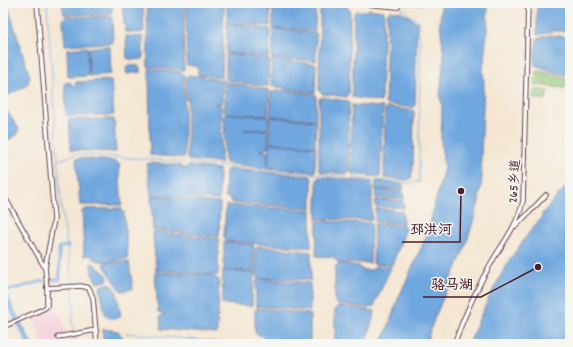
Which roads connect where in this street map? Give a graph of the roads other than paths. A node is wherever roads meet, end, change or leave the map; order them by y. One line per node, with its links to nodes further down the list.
1 (37, 3): 10 (street)
2 (353, 3): 4 (street)
3 (528, 3): 7 (street, 265乡道)
4 (398, 7)
5 (3, 194): 10 (street)
6 (546, 195): 8 (street)
7 (523, 201): 8 (street); 9 (street, 265乡道)
8 (531, 211): 9 (street)
9 (514, 228): 16 (street, 265乡道)
10 (45, 268): 11 (street)
11 (47, 288): 12 (street); 13 (street)
12 (5, 326)
13 (96, 330): 14 (street); 15 (street)
14 (58, 337)
15 (97, 344)
16 (454, 344)

